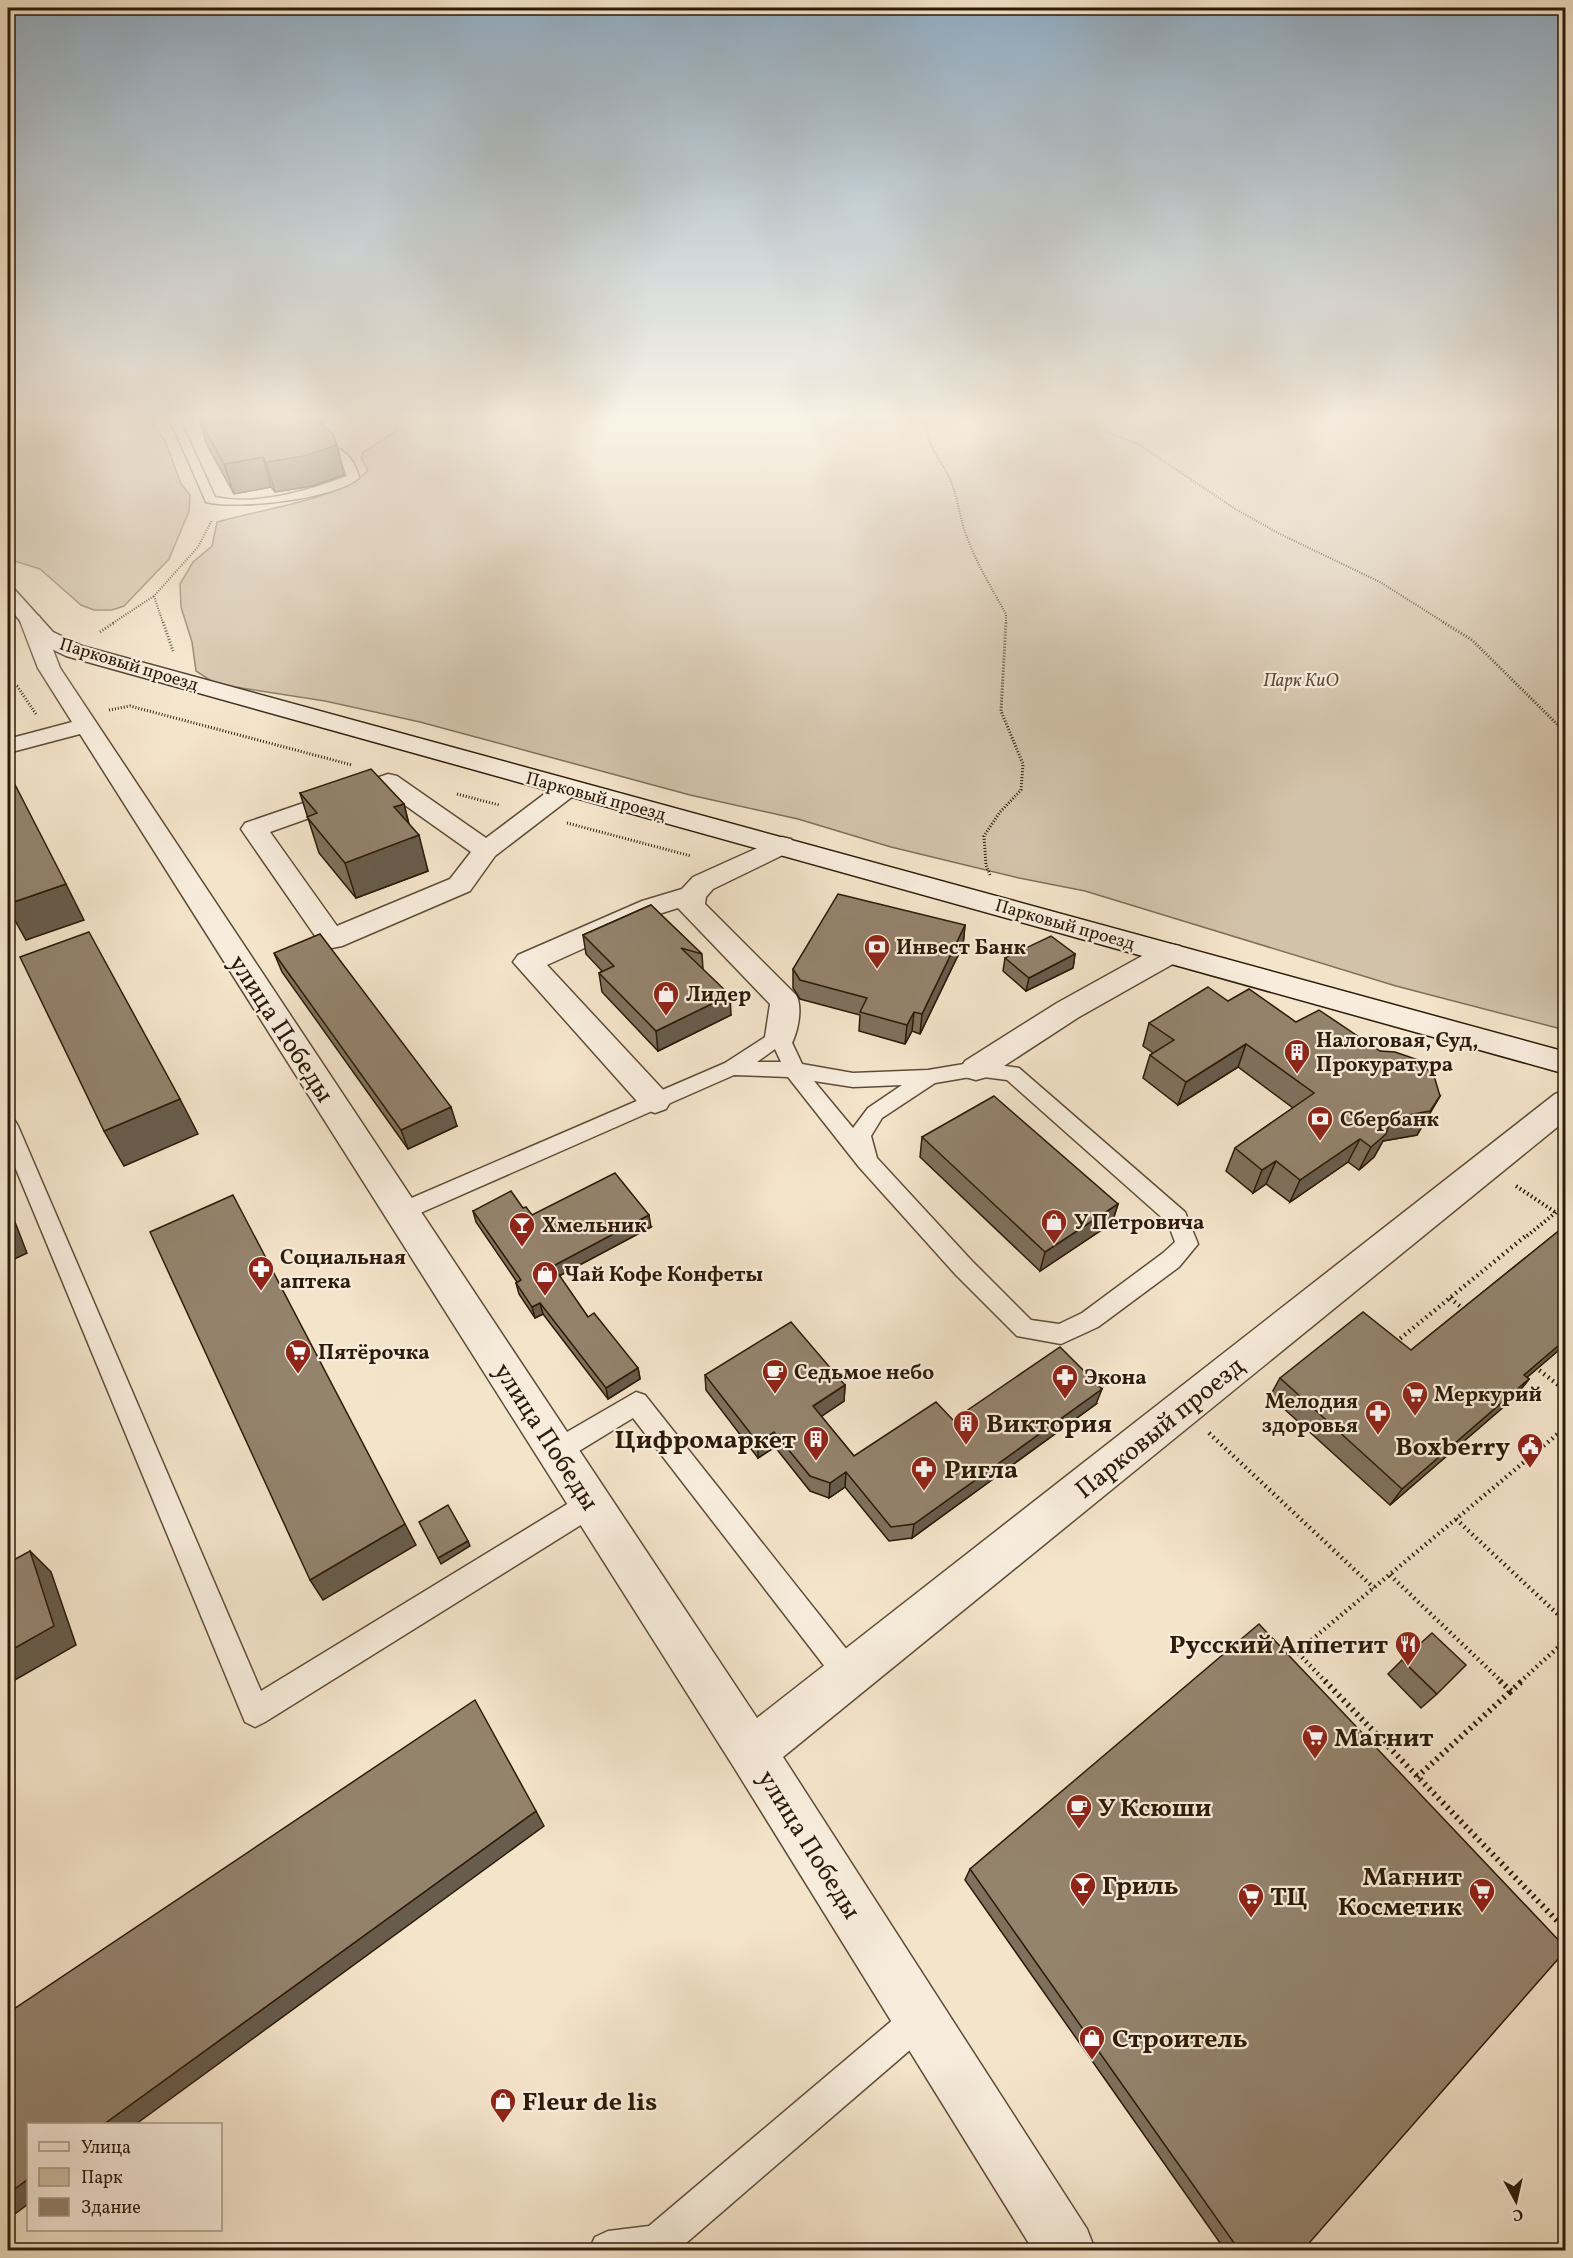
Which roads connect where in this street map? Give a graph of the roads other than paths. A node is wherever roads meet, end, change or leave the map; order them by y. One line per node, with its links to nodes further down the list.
1 (8, 594): 3 (street, Парковый проезд)
2 (8, 619): 3 (street)
3 (31, 621): 4 (street, улица Победы); 6 (street, Парковый проезд)
4 (87, 725): 5 (street); 21 (street, улица Победы)
5 (8, 746)
6 (568, 788): 7 (street, Парковый проезд); 8 (street)
7 (782, 845): 9 (street); 10 (street, Парковый проезд)
8 (486, 850): 8 (street)
9 (692, 894): 11 (street); 17 (street)
10 (1170, 953): 12 (street, Парковый проезд); 14 (street, Парковый проезд)
11 (780, 1037): 13 (lane); 15 (lane)
12 (1566, 1063)
13 (732, 1068): 15 (lane); 17 (lane)
14 (976, 1069): 16 (lane); 20 (lane)
15 (794, 1070): 16 (lane); 20 (lane)
16 (930, 1077): 20 (lane)
17 (655, 1101): 21 (lane)
18 (1566, 1102): 24 (street, Парковый проезд)
19 (8, 1126): 23 (lane)
20 (867, 1161)
21 (401, 1212): 22 (street, улица Победы)
22 (557, 1451): 23 (street, улица Победы); 24 (lane)
23 (591, 1504): 25 (street, улица Победы)
24 (849, 1675): 25 (street, Парковый проезд)
25 (752, 1752): 26 (street, улица Победы)
26 (920, 2019): 27 (lane); 29 (street, улица Победы)
27 (659, 2247): 28 (lane)
28 (608, 2250)
29 (1066, 2250)

